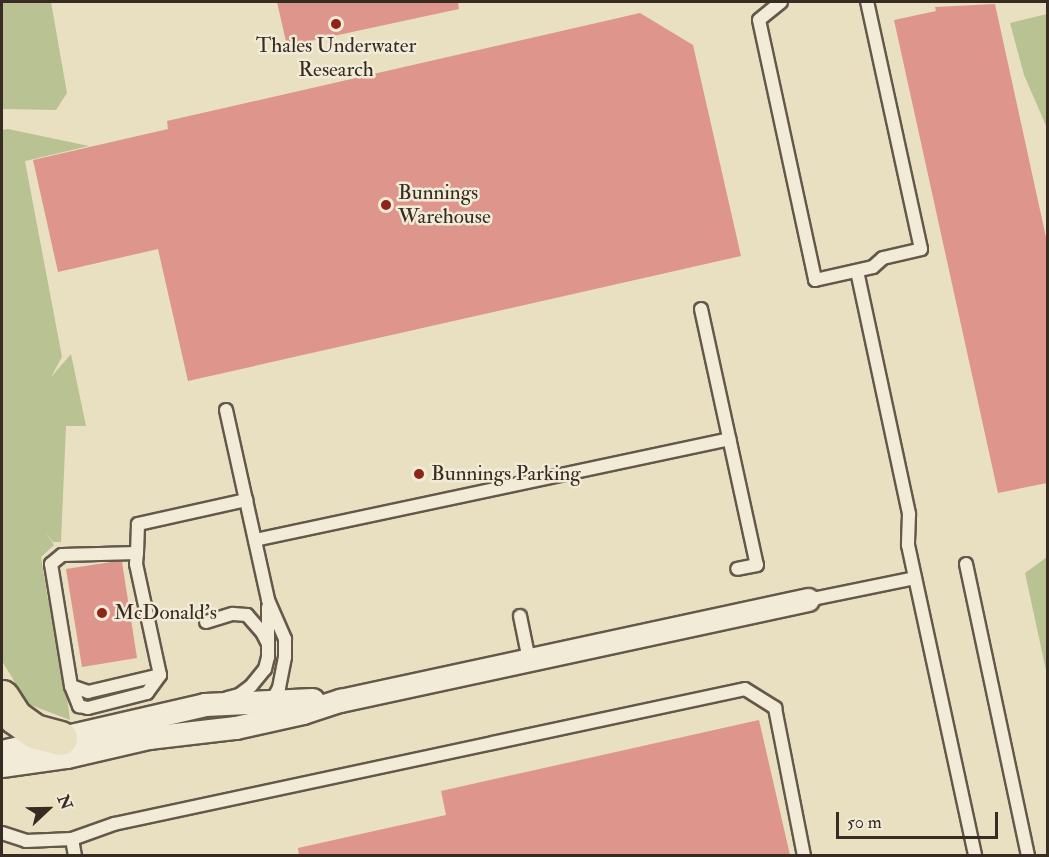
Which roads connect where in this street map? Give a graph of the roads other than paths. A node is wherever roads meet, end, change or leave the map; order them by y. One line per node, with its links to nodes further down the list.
1 (781, 2): 3 (lane)
2 (867, 2): 3 (lane)
3 (857, 271): 12 (lane)
4 (701, 309): 6 (lane)
5 (226, 410): 7 (lane)
6 (729, 438): 8 (lane); 11 (lane)
7 (246, 500): 8 (lane); 9 (lane)
8 (255, 540): 13 (lane)
9 (137, 553): 9 (lane)
10 (966, 564): 32 (lane)
11 (737, 569)
12 (915, 578): 14 (lane); 31 (lane)
13 (268, 600): 17 (lane); 21 (lane)
14 (808, 600): 18 (street)
15 (520, 616): 18 (lane)
16 (207, 622): 17 (lane)
17 (268, 645): 22 (lane)
18 (529, 660): 20 (street)
19 (2, 697): 24 (highway)
20 (341, 701): 21 (street); 23 (street)
21 (271, 702): 22 (street); 23 (lane)
22 (206, 705): 24 (street)
23 (236, 728): 26 (street)
24 (60, 738): 25 (street)
25 (2, 752)
26 (2, 766)
27 (2, 833): 28 (lane)
28 (72, 839): 29 (lane); 30 (lane)
29 (75, 855)
30 (804, 855)
31 (975, 855)
32 (1028, 855)

